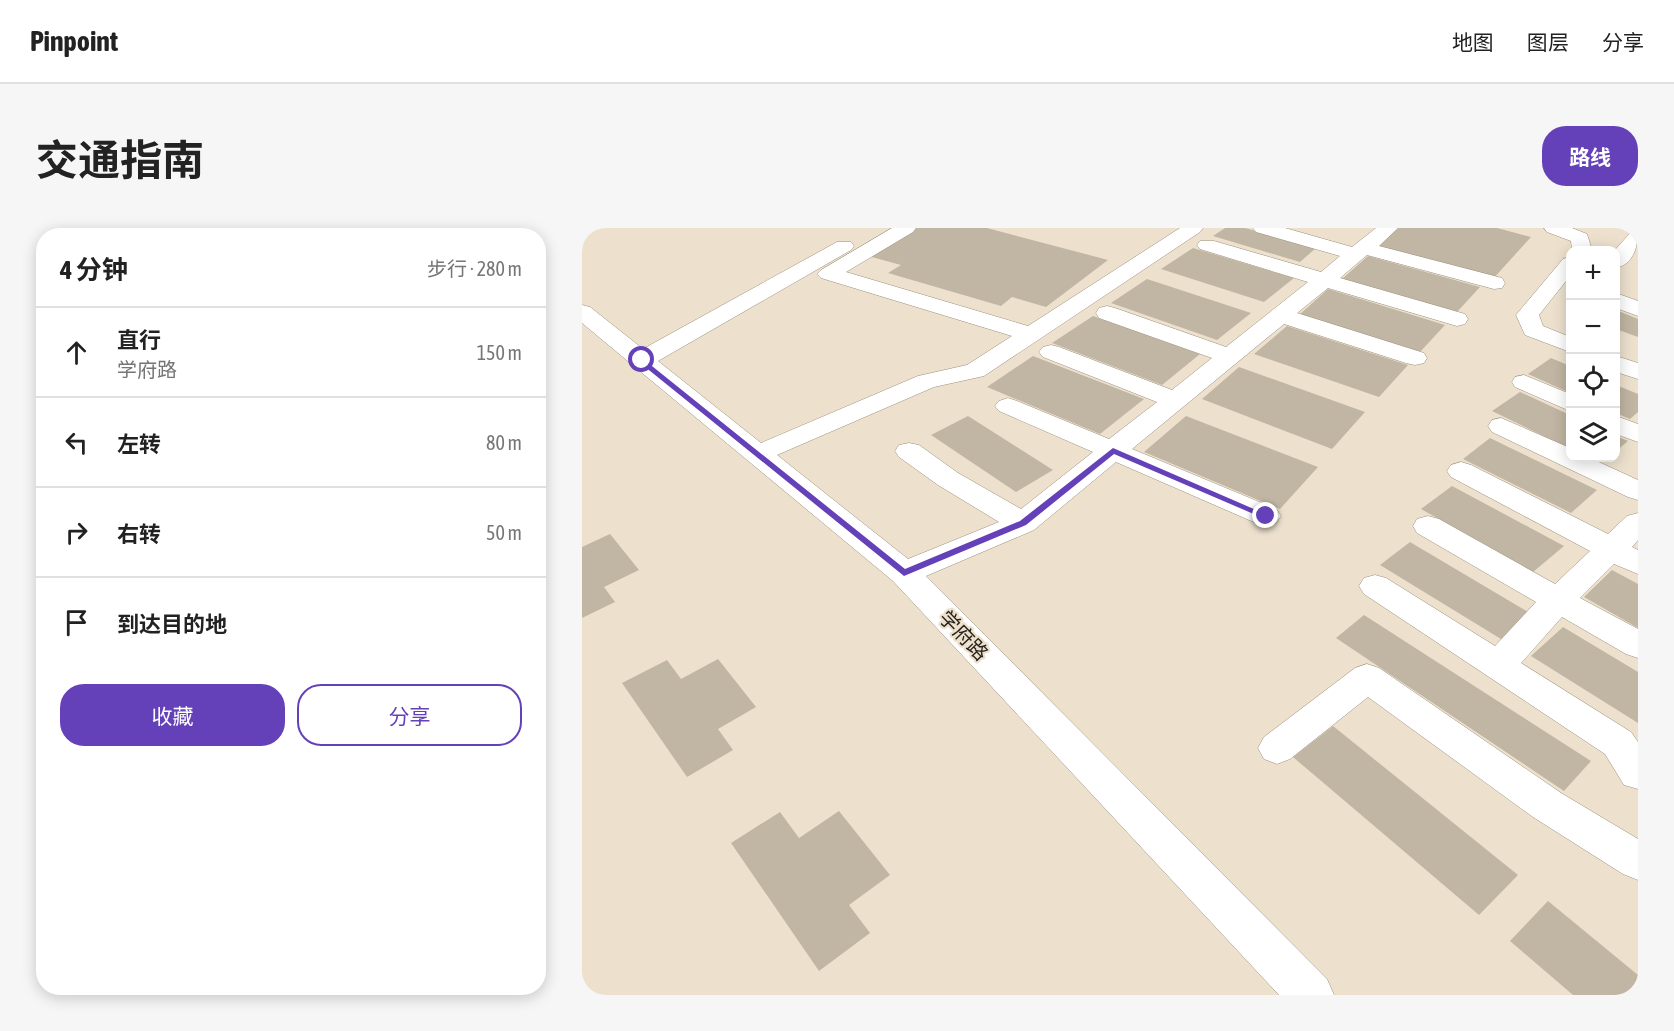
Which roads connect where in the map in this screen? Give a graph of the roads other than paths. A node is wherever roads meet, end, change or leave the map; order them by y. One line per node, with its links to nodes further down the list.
1 (876, 228): 26 (street)
2 (906, 228): 19 (street)
3 (1193, 228): 19 (street)
4 (1263, 228): 10 (street)
5 (1389, 228): 10 (street)
6 (1554, 228): 9 (street)
7 (1638, 236): 11 (street)
8 (1207, 245): 13 (street)
9 (1581, 246)
10 (1360, 251): 13 (street); 14 (street)
11 (1620, 257)
12 (1566, 268): 20 (street)
13 (1324, 280): 17 (street); 18 (street)
14 (1494, 283)
15 (582, 312): 26 (street, 学府路)
16 (1107, 313): 24 (street)
17 (1280, 315): 24 (street); 25 (street)
18 (1457, 319)
19 (1030, 334): 38 (street)
20 (1566, 343)
21 (1620, 345): 23 (street)
22 (1051, 352): 30 (street)
23 (1638, 352)
24 (1230, 356): 30 (street)
25 (1415, 358)
26 (642, 360): 38 (street, 学府路)
27 (1620, 365): 28 (street)
28 (1638, 372)
29 (1524, 382): 31 (street)
30 (1176, 400): 36 (street)
31 (1566, 401)
32 (1008, 406): 36 (street)
33 (1501, 426): 40 (street)
34 (1620, 426): 35 (street)
35 (1638, 434)
36 (1113, 450): 41 (street); 42 (street)
37 (909, 451): 42 (street)
38 (758, 454): 46 (street, 学府路)
39 (1461, 471): 45 (street)
40 (1638, 491)
41 (1266, 516)
42 (1023, 523): 46 (street)
43 (1638, 523): 45 (street)
44 (1428, 526): 48 (street)
45 (1624, 556): 48 (street)
46 (904, 573): 54 (street, 学府路)
47 (1375, 586): 50 (street)
48 (1558, 600): 49 (street); 50 (street)
49 (1638, 645)
50 (1498, 665): 52 (street)
51 (1277, 748): 53 (street)
52 (1638, 773)
53 (1638, 861)
54 (1311, 995)

